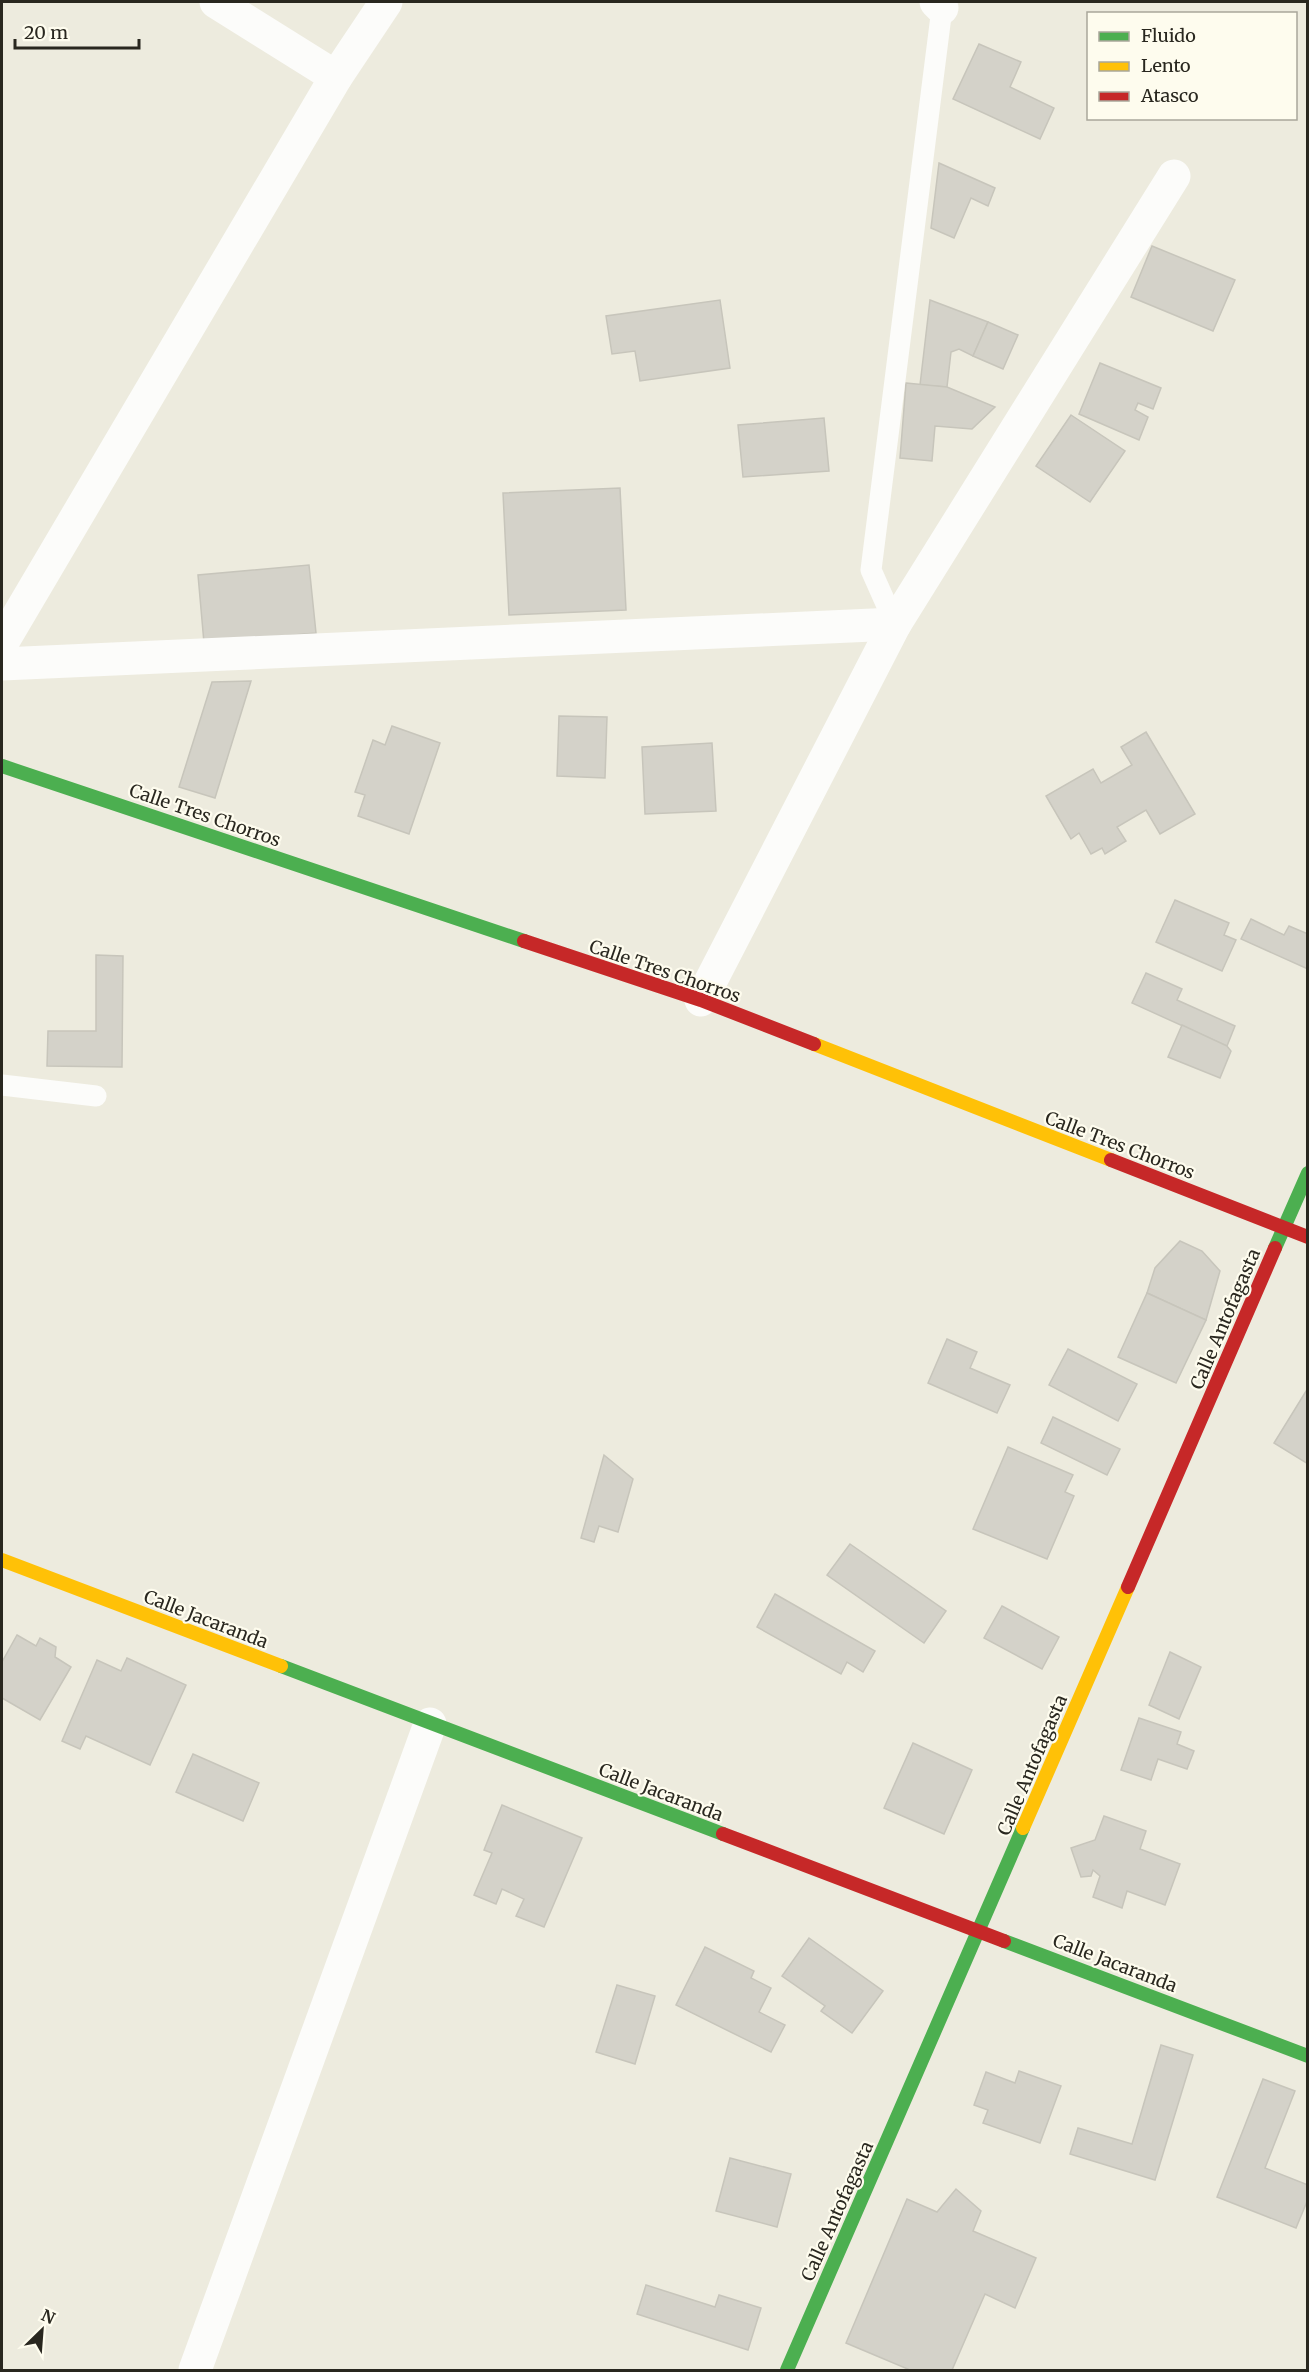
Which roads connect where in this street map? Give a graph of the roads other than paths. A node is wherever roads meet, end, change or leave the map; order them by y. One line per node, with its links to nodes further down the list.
1 (216, 2): 4 (street)
2 (386, 2): 4 (street)
3 (939, 5): 6 (lane)
4 (336, 77): 7 (street)
5 (1174, 176): 6 (street)
6 (895, 624): 8 (street); 10 (street)
7 (2, 643)
8 (2, 664)
9 (2, 766): 10 (main road, Calle Tres Chorros)
10 (701, 1000): 14 (main road, Calle Tres Chorros)
11 (2, 1085): 12 (lane)
12 (96, 1096)
13 (1308, 1173): 14 (main road, Calle Antofagasta)
14 (1284, 1228): 15 (main road, Calle Tres Chorros); 18 (main road, Calle Antofagasta)
15 (1308, 1237)
16 (2, 1560): 17 (main road, Calle Jacaranda)
17 (430, 1724): 18 (main road, Calle Jacaranda); 20 (street)
18 (980, 1930): 19 (main road, Calle Jacaranda); 21 (main road, Calle Antofagasta)
19 (1308, 2056)
20 (195, 2370)
21 (787, 2370)

